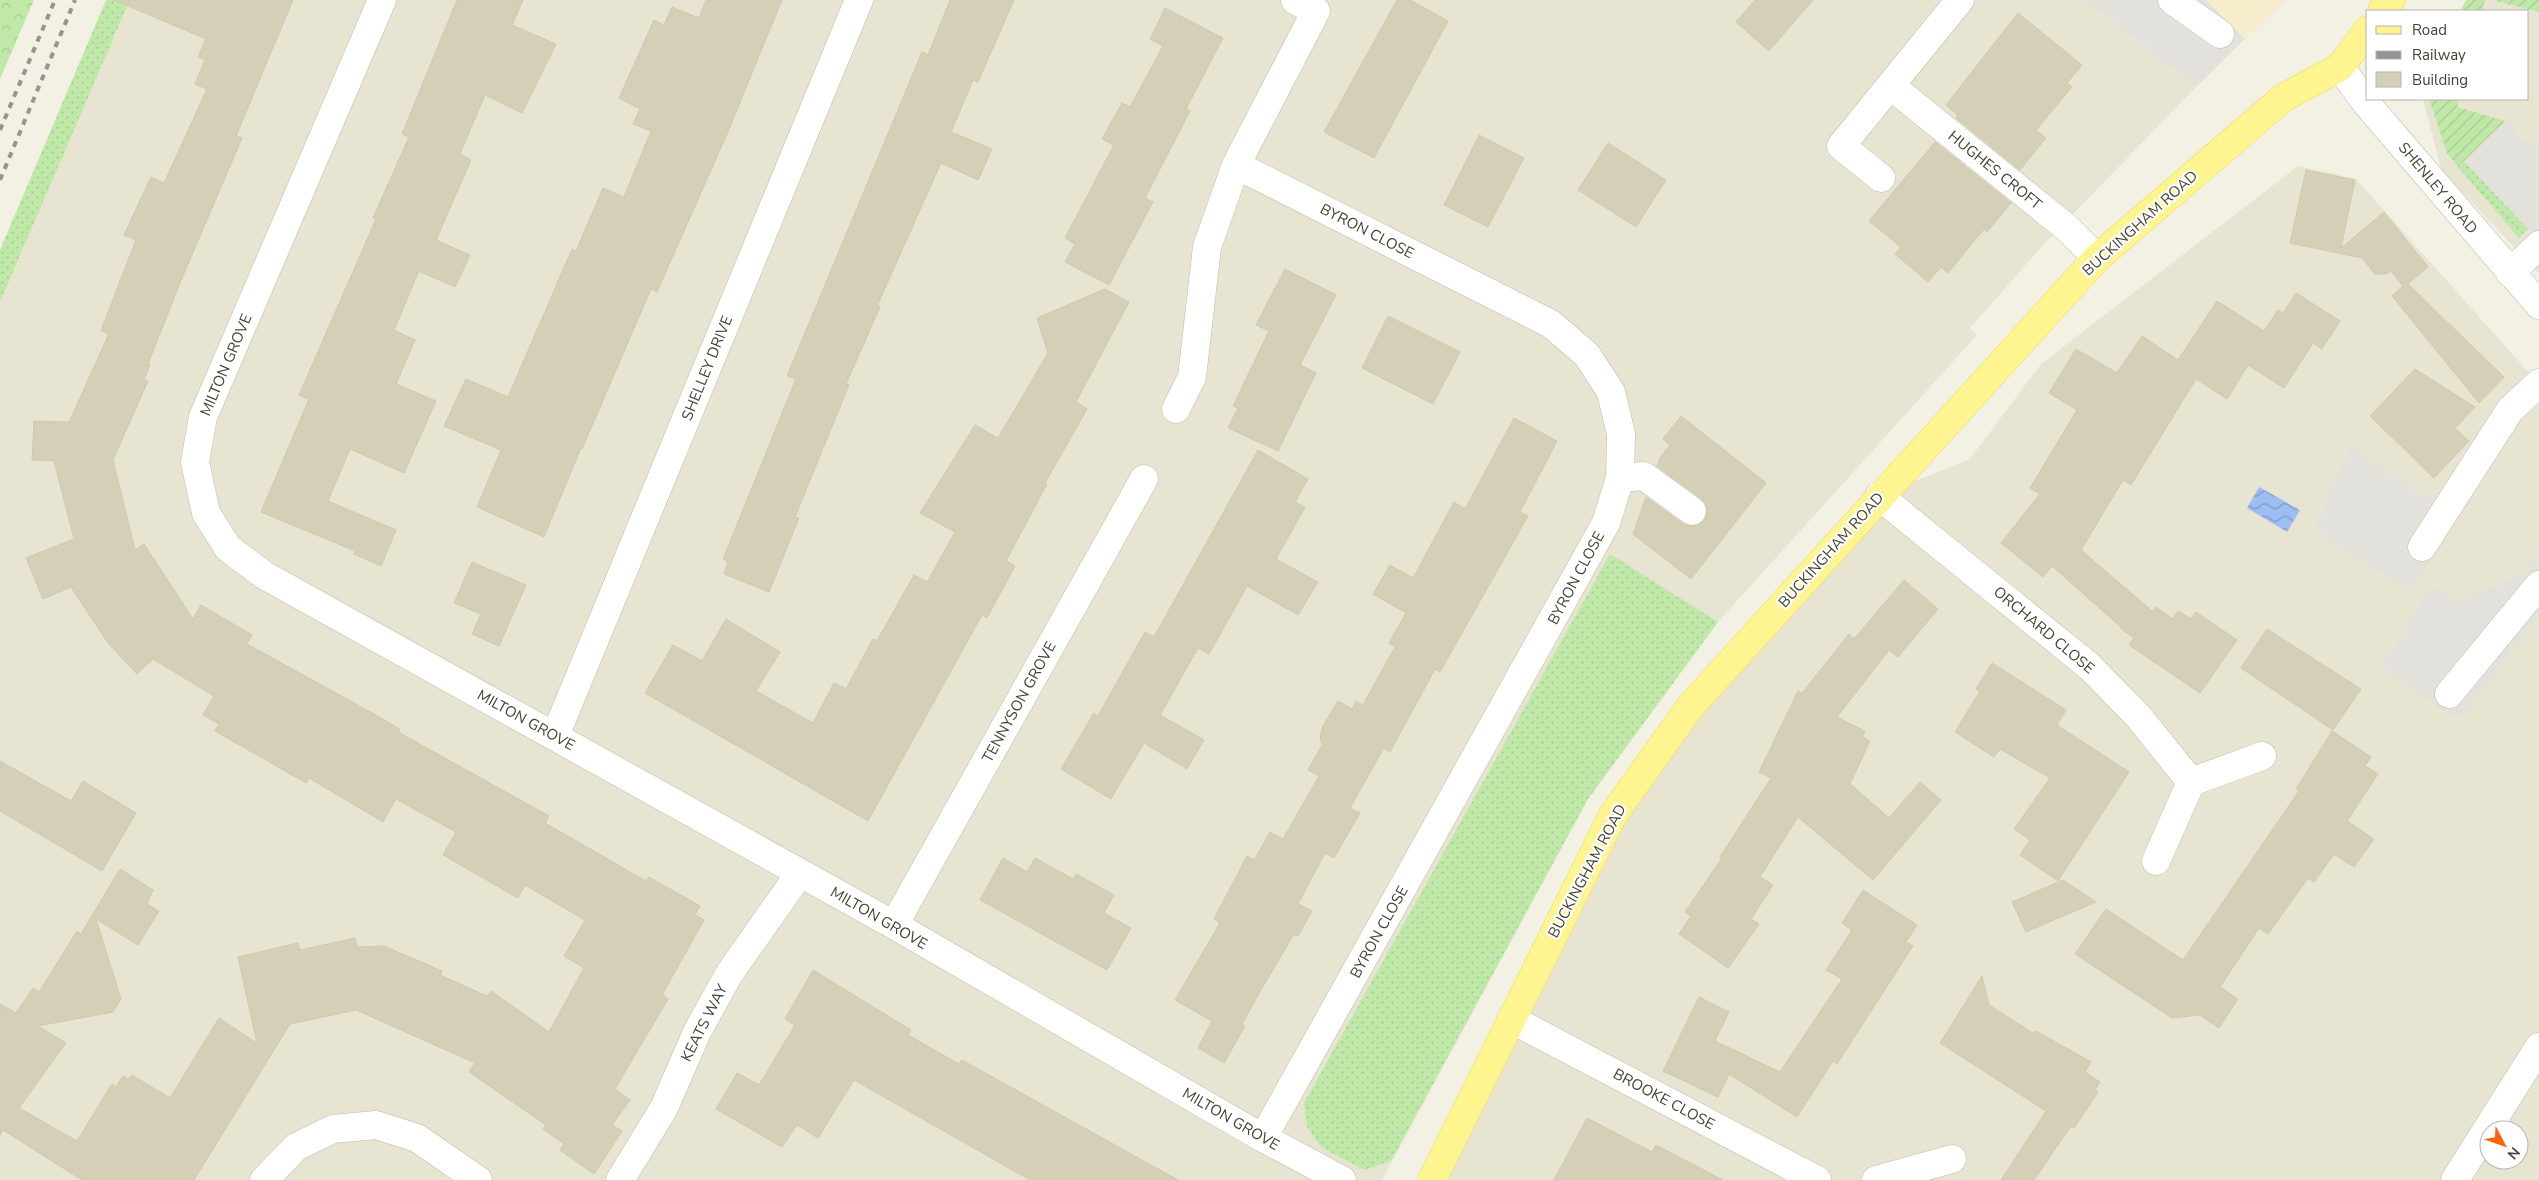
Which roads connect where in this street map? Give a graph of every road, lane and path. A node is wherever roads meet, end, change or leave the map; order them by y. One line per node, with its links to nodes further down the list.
1 (382, 0): 27 (street, MILTON GROVE)
2 (859, 0): 27 (street, SHELLEY DRIVE)
3 (1295, 0): 12 (street)
4 (1960, 0): 11 (street)
5 (2172, 0): 9 (street)
6 (2391, 0): 7 (main road)
7 (2383, 10)
8 (2366, 33): 10 (main road, BUCKINGHAM ROAD)
9 (2220, 34)
10 (2340, 67): 15 (main road, BUCKINGHAM ROAD); 16 (street, SHENLEY ROAD)
11 (1891, 86): 13 (street); 15 (street, HUGHES CROFT)
12 (1236, 165): 19 (street); 20 (street, BYRON CLOSE)
13 (1881, 178)
14 (2539, 245): 16 (street)
15 (2097, 258): 22 (main road, BUCKINGHAM ROAD)
16 (2510, 272): 17 (street, SHENLEY ROAD)
17 (2539, 305)
18 (2539, 383): 24 (street)
19 (1176, 409)
20 (1620, 478): 23 (street); 35 (street, BYRON CLOSE)
21 (1144, 479): 32 (street, TENNYSON GROVE)
22 (1879, 496): 29 (street, ORCHARD CLOSE); 33 (main road, BUCKINGHAM ROAD)
23 (1692, 511)
24 (2422, 547)
25 (2539, 586): 26 (street)
26 (2449, 694)
27 (555, 736): 31 (street, MILTON GROVE)
28 (2262, 756): 29 (street)
29 (2191, 782): 30 (street)
30 (2156, 861)
31 (800, 873): 32 (street, MILTON GROVE); 39 (street, KEATS WAY)
32 (894, 925): 35 (street, MILTON GROVE)
33 (1511, 1019): 41 (main road, BUCKINGHAM ROAD); 42 (street, BROOKE CLOSE)
34 (2539, 1047): 44 (street)
35 (1263, 1138): 40 (street, MILTON GROVE)
36 (1952, 1159): 43 (street)
37 (264, 1180): 38 (street)
38 (478, 1180)
39 (620, 1180)
40 (1342, 1180)
41 (1432, 1180)
42 (1817, 1180)
43 (1876, 1180)
44 (2454, 1180)

